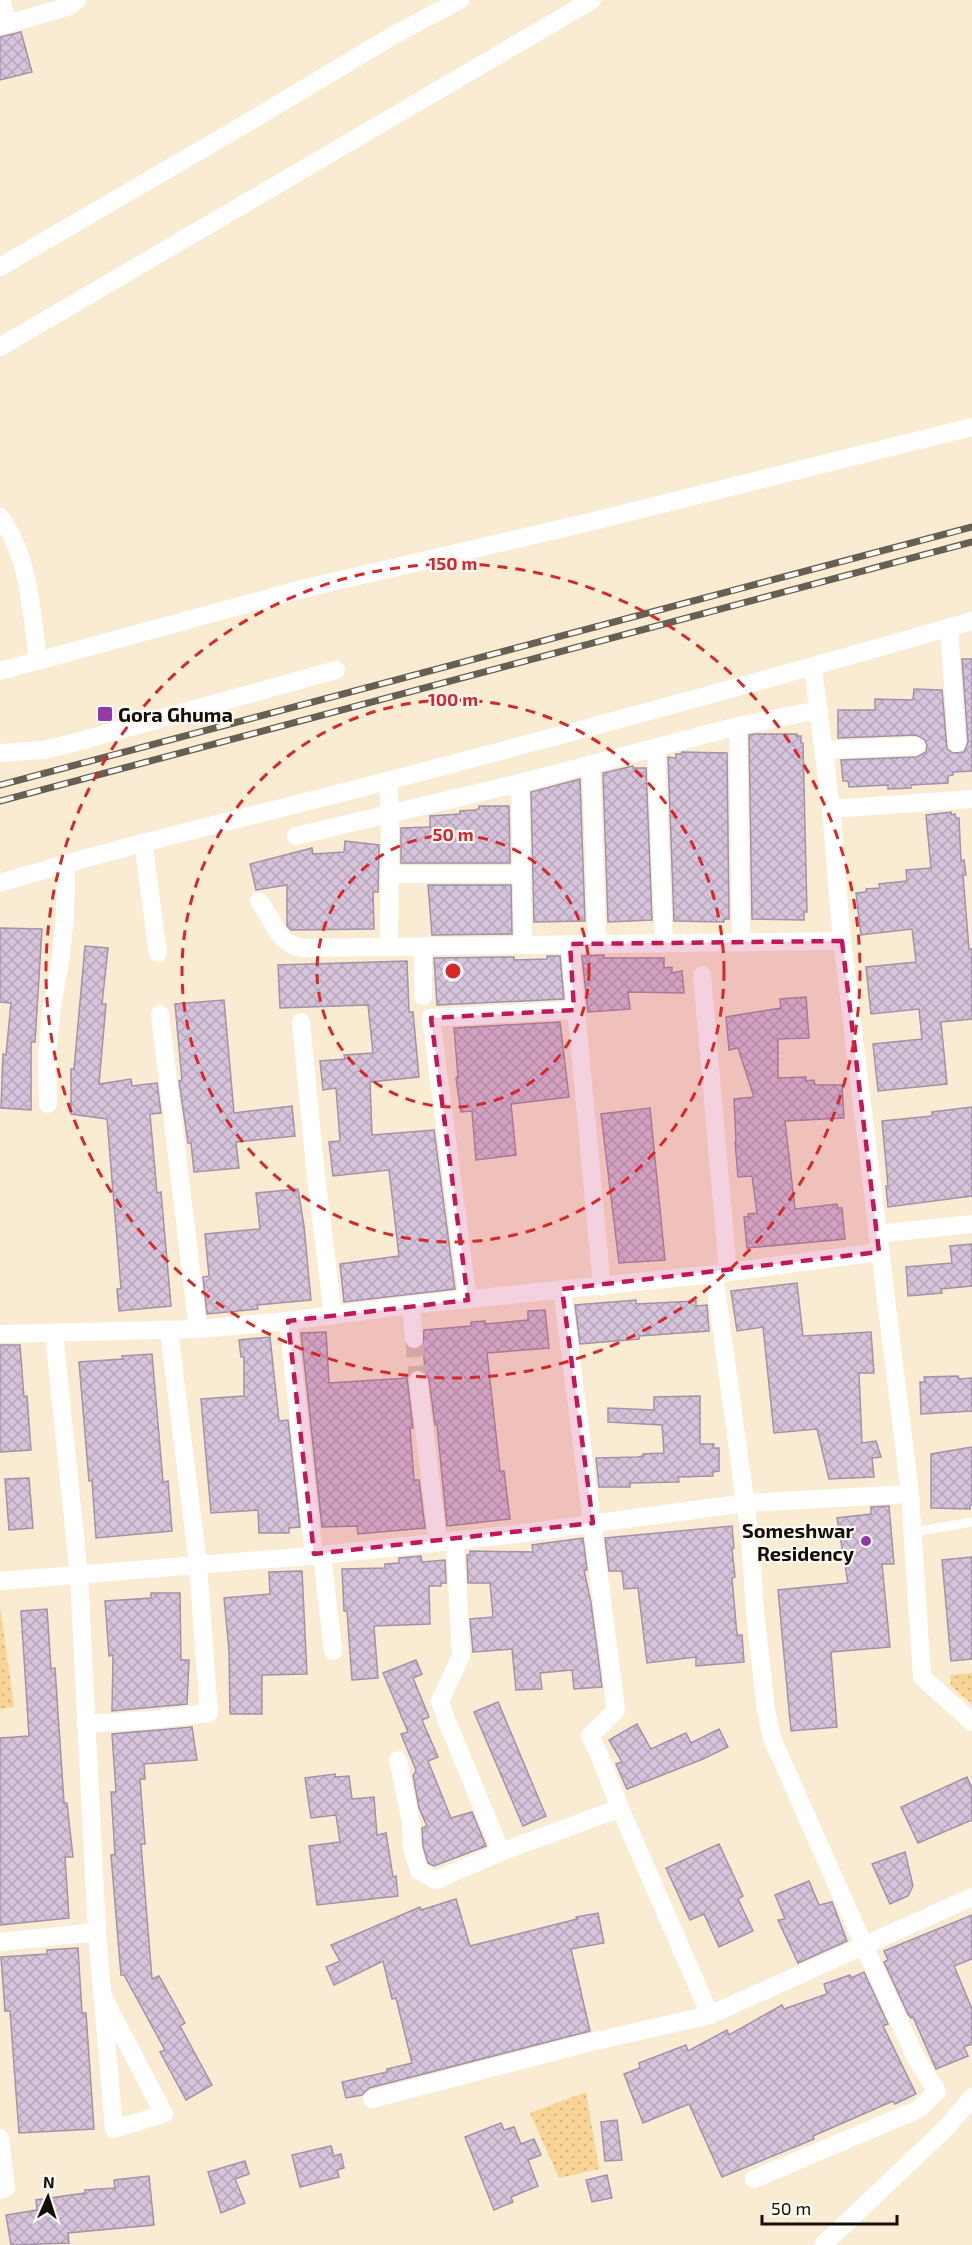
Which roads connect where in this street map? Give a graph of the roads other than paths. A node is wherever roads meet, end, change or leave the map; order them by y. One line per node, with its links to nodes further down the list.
1 (1, 0): 5 (street)
2 (77, 0): 5 (street)
3 (460, 0): 6 (street)
4 (592, 0): 7 (street)
5 (4, 25)
6 (0, 267)
7 (0, 347)
8 (972, 427): 12 (street)
9 (0, 518): 12 (street)
10 (972, 621): 11 (street)
11 (949, 628): 13 (street); 18 (street)
12 (38, 660): 15 (street)
13 (813, 668): 16 (street); 24 (street)
14 (336, 670): 22 (street)
15 (0, 671)
16 (819, 710): 17 (street); 21 (street)
17 (738, 726): 20 (street); 37 (street)
18 (957, 743)
19 (916, 746): 21 (street)
20 (656, 747): 23 (street); 40 (street)
21 (824, 750): 27 (street)
22 (0, 753)
23 (591, 764): 25 (street); 39 (street)
24 (388, 781): 28 (street); 30 (street)
25 (520, 783): 28 (street); 33 (street)
26 (972, 799): 27 (street)
27 (831, 809): 36 (street)
28 (390, 813): 29 (street); 32 (street)
29 (296, 836)
30 (143, 842): 31 (street); 44 (street)
31 (66, 863): 34 (street); 50 (street)
32 (389, 874): 33 (street); 42 (street)
33 (522, 874): 41 (street)
34 (0, 883)
35 (259, 901): 42 (street)
36 (842, 941): 37 (street); 52 (street)
37 (741, 943): 40 (street)
38 (570, 944): 39 (street); 41 (street); 47 (street)
39 (597, 944): 40 (street)
40 (664, 944)
41 (523, 945): 43 (street)
42 (388, 947): 43 (street)
43 (423, 947): 46 (street)
44 (158, 953)
45 (702, 975): 53 (street)
46 (423, 996)
47 (574, 1010): 54 (street); 56 (street)
48 (160, 1014): 60 (street)
49 (301, 1022): 58 (street)
50 (48, 1104)
51 (972, 1224): 52 (street)
52 (878, 1243): 53 (street); 66 (street)
53 (721, 1273): 54 (street); 67 (street)
54 (602, 1287): 55 (street)
55 (562, 1289): 56 (street); 69 (street)
56 (468, 1300): 57 (street)
57 (411, 1305): 58 (street); 64 (street)
58 (333, 1314): 59 (street)
59 (288, 1321): 60 (street); 72 (street)
60 (198, 1329): 61 (street)
61 (169, 1330): 63 (street); 73 (street)
62 (0, 1334): 63 (street)
63 (54, 1334): 74 (street)
64 (414, 1339)
65 (418, 1380): 71 (street)
66 (910, 1494): 67 (street); 70 (street)
67 (746, 1503): 69 (street); 85 (street)
68 (972, 1522): 70 (lane)
69 (593, 1523): 71 (street); 80 (street)
70 (914, 1532): 77 (street)
71 (447, 1542): 72 (street); 81 (street)
72 (318, 1555): 73 (street); 76 (street)
73 (198, 1565): 74 (street); 78 (street)
74 (79, 1576): 75 (street); 78 (street)
75 (0, 1581)
76 (333, 1651)
77 (972, 1722)
78 (86, 1724): 83 (street)
79 (398, 1760): 81 (street)
80 (620, 1808): 81 (street); 87 (street)
81 (501, 1852)
82 (972, 1897): 85 (street)
83 (97, 1932): 84 (street); 86 (street)
84 (0, 1942)
85 (864, 1946): 87 (street); 91 (street)
86 (102, 1995): 86 (street)
87 (710, 2015): 89 (street)
88 (972, 2097): 93 (street)
89 (372, 2099)
90 (0, 2138): 92 (street)
91 (754, 2180)
92 (0, 2190)
93 (823, 2245)

